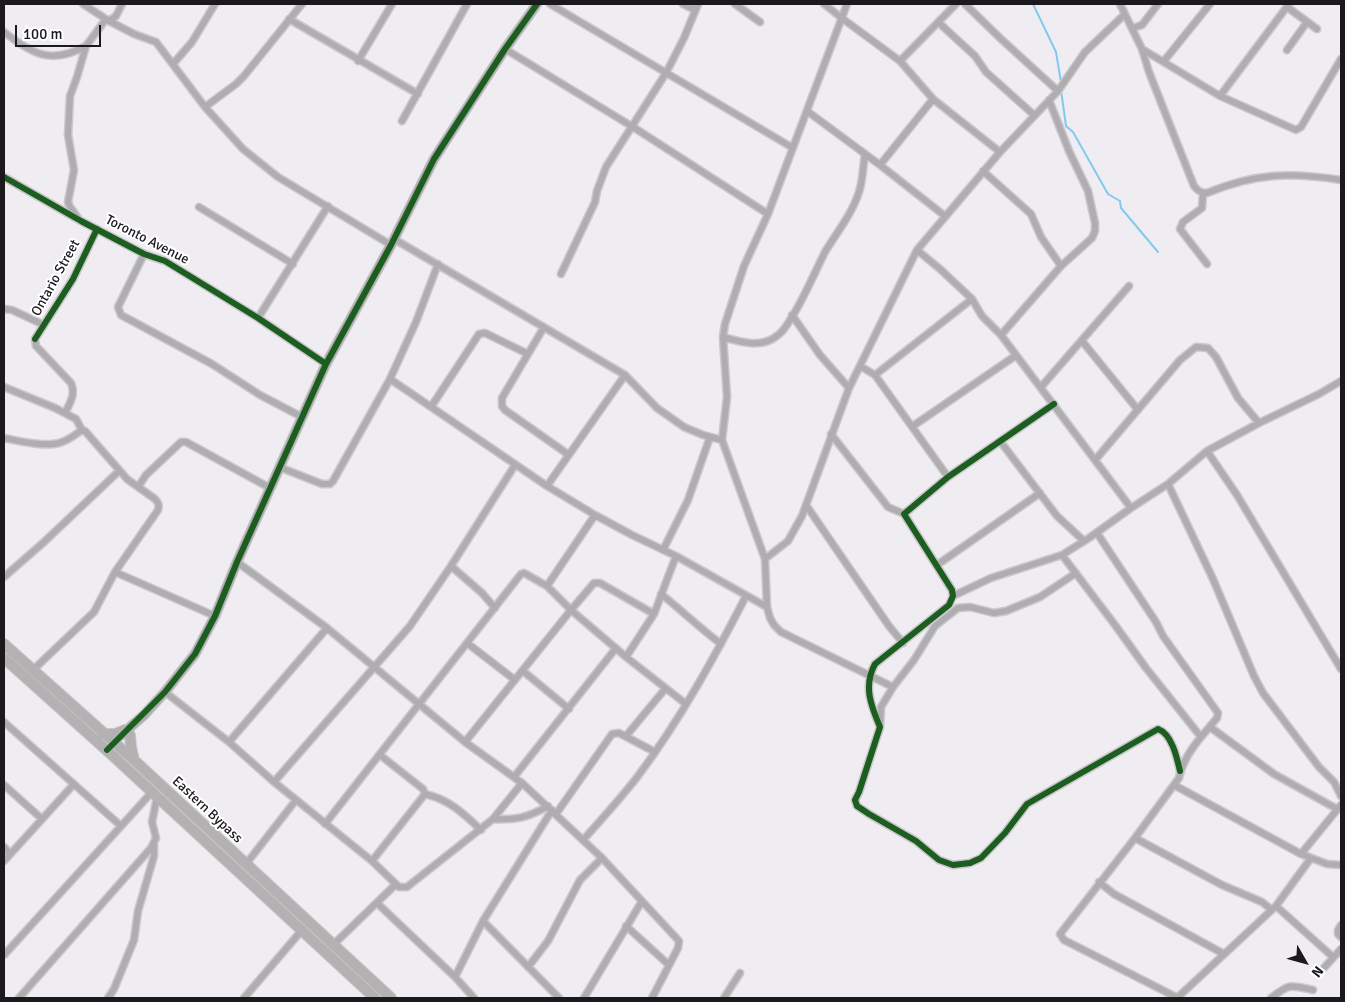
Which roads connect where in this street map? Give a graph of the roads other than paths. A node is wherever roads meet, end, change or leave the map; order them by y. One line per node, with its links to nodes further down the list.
1 (83, 4): 21 (street)
2 (122, 4): 21 (street)
3 (215, 4): 38 (street)
4 (302, 4): 22 (street)
5 (392, 4): 35 (street)
6 (467, 4): 41 (street)
7 (537, 4): 31 (street)
8 (550, 4): 39 (street)
9 (683, 4): 19 (street)
10 (735, 4): 24 (street)
11 (824, 4): 23 (street)
12 (847, 4): 23 (street)
13 (956, 4): 25 (street)
14 (965, 4): 40 (street)
15 (1120, 4): 20 (street)
16 (1158, 4): 27 (street)
17 (1210, 4): 37 (street)
18 (1288, 6): 26 (street); 42 (street)
19 (697, 7): 39 (street)
20 (1125, 14): 27 (street); 40 (street)
21 (108, 20): 30 (street); 38 (street)
22 (289, 20): 35 (street); 45 (street)
23 (842, 20): 36 (street); 46 (street)
24 (760, 22)
25 (938, 22): 36 (street); 47 (street)
26 (1307, 22): 28 (street); 33 (street)
27 (1133, 28): 32 (street)
28 (1317, 29)
29 (4, 32): 30 (street)
30 (86, 46): 62 (street)
31 (505, 49): 49 (street); 64 (street)
32 (1142, 49): 37 (street); 57 (street)
33 (1287, 50)
34 (1341, 59): 42 (street)
35 (358, 61): 41 (street)
36 (900, 61): 43 (street)
37 (1164, 61): 42 (street)
38 (173, 64): 45 (street)
39 (666, 73): 49 (street); 50 (street)
40 (1061, 88): 44 (street)
41 (418, 94): 48 (street)
42 (1220, 96)
43 (933, 99): 51 (street); 53 (street)
44 (1049, 100): 47 (street); 70 (street)
45 (205, 107): 58 (street)
46 (807, 111): 50 (street); 52 (street)
47 (1034, 116): 51 (street)
48 (402, 121)
49 (632, 127): 60 (street); 71 (street)
50 (793, 148): 60 (street)
51 (1000, 152): 54 (street)
52 (865, 154): 53 (street); 75 (street)
53 (880, 165): 61 (street)
54 (983, 171): 61 (street); 70 (street)
55 (4, 177): 62 (street, Toronto Avenue)
56 (1341, 180): 57 (street)
57 (1203, 193): 69 (street)
58 (328, 206): 64 (street); 67 (street)
59 (199, 207): 67 (street)
60 (768, 214): 80 (street)
61 (945, 216): 65 (street)
62 (81, 221): 63 (street, Toronto Avenue)
63 (97, 229): 66 (street, Toronto Avenue); 77 (street, Ontario Street)
64 (392, 242): 68 (street); 84 (street)
65 (917, 250): 73 (street); 85 (street)
66 (144, 254): 76 (street, Toronto Avenue); 97 (street)
67 (293, 264): 76 (street)
68 (438, 264): 78 (street); 88 (street)
69 (1207, 264)
70 (1061, 266): 79 (street)
71 (561, 274)
72 (1129, 286): 81 (street)
73 (972, 299): 79 (street); 87 (street)
74 (4, 309): 77 (street)
75 (792, 315): 80 (street); 92 (street)
76 (258, 318): 84 (street, Toronto Avenue)
77 (44, 325): 96 (street, Ontario Street)
78 (544, 327): 82 (street); 86 (street)
79 (1001, 335): 83 (street)
80 (723, 337): 104 (street)
81 (1082, 340): 91 (street); 95 (street)
82 (528, 354): 94 (street); 107 (street)
83 (1016, 356): 91 (street); 99 (street)
84 (326, 364): 97 (street)
85 (860, 366): 87 (street); 92 (street)
86 (625, 375): 102 (street); 107 (street)
87 (875, 375): 99 (street)
88 (390, 379): 94 (street); 110 (street)
89 (1341, 381): 98 (street)
90 (4, 387): 96 (street)
91 (1041, 387): 93 (street)
92 (849, 388): 101 (street)
93 (1054, 404): 105 (street); 108 (street)
94 (431, 407): 109 (street)
95 (1138, 410): 98 (street); 108 (street)
96 (65, 413): 100 (street)
97 (302, 418): 110 (street)
98 (1259, 423): 106 (street)
99 (913, 426): 112 (street)
100 (82, 430): 103 (street); 111 (street)
101 (831, 434): 118 (street); 120 (street)
102 (710, 437): 104 (street); 124 (street)
103 (4, 438)
104 (722, 440): 127 (street)
105 (1000, 441): 112 (street); 117 (street)
106 (1207, 451): 113 (street); 152 (street)
107 (569, 455): 114 (street)
108 (1096, 459): 119 (street)
109 (515, 465): 114 (street); 130 (street)
110 (279, 467): 116 (street)
111 (119, 471): 115 (street); 133 (street)
112 (948, 477): 120 (street)
113 (1168, 484): 119 (street); 185 (street)
114 (547, 486): 121 (street)
115 (138, 488): 116 (street); 131 (street)
116 (270, 488): 128 (street)
117 (1040, 493): 123 (street); 129 (street)
118 (806, 505): 127 (street); 145 (street)
119 (1131, 508): 122 (street)
120 (904, 514): 129 (street)
121 (595, 515): 124 (street); 134 (street)
122 (1097, 533): 123 (street); 164 (street)
123 (1084, 541): 125 (street)
124 (663, 550): 126 (street)
125 (1062, 555): 132 (street); 137 (street)
126 (676, 556): 135 (street); 136 (street)
127 (765, 559): 138 (street)
128 (237, 562): 142 (street); 143 (street)
129 (937, 565): 137 (street)
130 (451, 566): 139 (street); 151 (street)
131 (115, 572): 142 (street); 153 (street)
132 (1076, 573): 158 (street); 169 (street)
133 (4, 577)
134 (548, 586): 139 (street); 140 (street)
135 (661, 594): 141 (street); 147 (street)
136 (746, 596): 138 (street); 147 (street)
137 (953, 596): 145 (street)
138 (767, 607): 155 (street)
139 (495, 608): 144 (street)
140 (571, 610): 141 (street); 148 (street); 154 (street)
141 (654, 614): 149 (street)
142 (215, 616): 159 (street)
143 (327, 628): 151 (street); 170 (street)
144 (467, 643): 156 (street); 161 (street)
145 (903, 643): 155 (street)
146 (4, 644): 153 (main road, Eastern Bypass)
147 (721, 644): 160 (street)
148 (616, 648): 149 (street); 162 (street)
149 (626, 657): 157 (street)
150 (4, 658): 172 (main road, Eastern Bypass)
151 (375, 668): 161 (street); 178 (street)
152 (1341, 669)
153 (33, 670): 167 (main road, Eastern Bypass)
154 (523, 671): 156 (street); 162 (street)
155 (870, 675): 158 (street); 165 (street)
156 (516, 680): 171 (street)
157 (665, 688): 160 (street); 168 (street)
158 (893, 688): 165 (street)
159 (165, 692): 166 (street); 170 (street)
160 (686, 704): 173 (street)
161 (419, 705): 171 (street); 174 (street)
162 (569, 709): 177 (street)
163 (4, 722): 179 (street)
164 (1210, 727): 169 (street); 187 (street)
165 (880, 728): 176 (street)
166 (128, 732): 167 (main road); 172 (street); 175 (main road)
167 (103, 734): 172 (main road, Eastern Bypass)
168 (626, 736): 173 (street); 188 (street)
169 (1200, 737): 176 (street)
170 (229, 742): 178 (street)
171 (465, 742): 177 (street)
172 (112, 749): 175 (main road, Eastern Bypass); 183 (main road, Eastern Bypass)
173 (655, 752): 195 (street)
174 (380, 755): 184 (street); 191 (street)
175 (135, 761): 204 (main road, Eastern Bypass)
176 (1180, 771): 182 (street)
177 (514, 777): 180 (street)
178 (274, 782): 186 (street)
179 (74, 784): 189 (street); 192 (street)
180 (522, 784): 188 (street); 190 (street)
181 (4, 785): 189 (street)
182 (1174, 785): 194 (street); 199 (street)
183 (154, 794): 192 (street); 196 (street); 214 (main road, Eastern Bypass)
184 (425, 794): 193 (street); 203 (street)
185 (1341, 796)
186 (296, 800): 191 (street); 204 (street)
187 (1339, 807): 199 (street)
188 (552, 810): 190 (street); 195 (street); 211 (street)
189 (42, 819): 198 (street)
190 (493, 819): 193 (street)
191 (325, 824): 203 (street)
192 (121, 826): 219 (street)
193 (481, 830): 207 (street)
194 (1136, 838): 206 (street); 210 (street)
195 (583, 840): 200 (street)
196 (154, 843): 227 (street); 228 (street)
197 (4, 848): 198 (street)
198 (10, 854): 202 (street)
199 (1301, 854): 201 (street)
200 (602, 858): 208 (street); 222 (street)
201 (1311, 858): 205 (street); 210 (street)
202 (4, 861)
203 (372, 862): 207 (street)
204 (246, 864): 216 (main road, Eastern Bypass)
205 (1341, 865)
206 (1099, 882): 218 (street); 237 (street)
207 (395, 885): 209 (street)
208 (642, 901): 213 (street); 221 (street)
209 (377, 903): 216 (street); 225 (street)
210 (1274, 908): 218 (street); 220 (street)
211 (483, 921): 222 (street); 225 (street)
212 (1341, 925): 215 (street)
213 (626, 926): 221 (street); 234 (street)
214 (302, 930): 229 (street); 230 (main road, Eastern Bypass)
215 (1341, 937)
216 (333, 945): 231 (main road, Eastern Bypass)
217 (1341, 949): 220 (street)
218 (1224, 954): 237 (street)
219 (4, 955)
220 (1333, 957): 223 (street)
221 (669, 965): 235 (street)
222 (528, 967): 233 (street)
223 (1322, 970)
224 (740, 973): 236 (street)
225 (455, 977): 232 (street)
226 (1313, 990): 238 (street)
227 (19, 998)
228 (108, 998)
229 (244, 998)
230 (375, 998)
231 (391, 998)
232 (474, 998)
233 (559, 998)
234 (584, 998)
235 (652, 998)
236 (724, 998)
237 (1177, 998)
238 (1271, 998)

